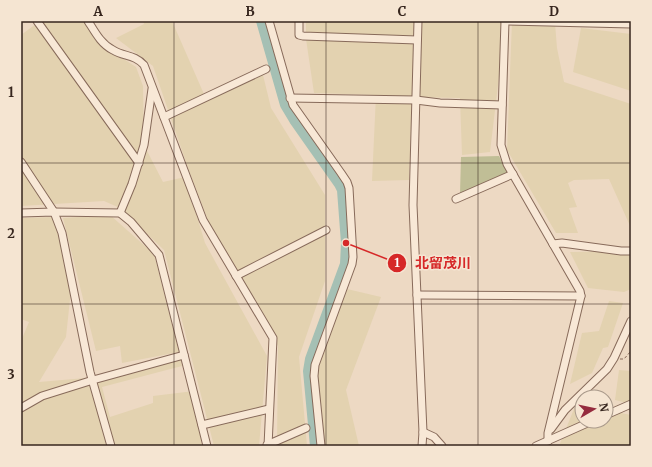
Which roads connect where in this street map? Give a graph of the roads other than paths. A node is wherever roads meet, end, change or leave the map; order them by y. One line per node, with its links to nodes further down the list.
1 (37, 21): 17 (street)
2 (88, 21): 11 (street)
3 (269, 21): 12 (street)
4 (299, 21): 9 (street)
5 (418, 21): 9 (street)
6 (505, 21): 7 (street); 14 (street)
7 (611, 22): 8 (street)
8 (631, 24)
9 (417, 40): 13 (street)
10 (266, 69): 15 (street)
11 (153, 87): 15 (street); 17 (street)
12 (290, 98): 13 (street); 45 (street)
13 (416, 100): 14 (street); 27 (street)
14 (502, 105): 18 (street)
15 (164, 116): 26 (street)
16 (21, 162): 20 (street)
17 (139, 163): 22 (street)
18 (513, 174): 19 (street); 24 (street)
19 (456, 199)
20 (54, 212): 21 (street); 22 (street); 31 (street)
21 (21, 213)
22 (120, 213): 30 (street)
23 (326, 230): 26 (street)
24 (553, 244): 25 (street); 28 (street)
25 (631, 251)
26 (236, 276): 34 (street)
27 (417, 295): 28 (street); 39 (street)
28 (581, 296): 40 (street)
29 (631, 322): 40 (street)
30 (184, 356): 31 (street); 36 (street)
31 (92, 380): 33 (street); 43 (street)
32 (631, 404): 35 (street)
33 (21, 408)
34 (269, 409): 36 (street); 42 (street)
35 (614, 411)
36 (202, 425): 44 (street)
37 (306, 428): 42 (street)
38 (575, 429): 41 (street)
39 (423, 432): 46 (street); 47 (street)
40 (548, 433): 41 (street)
41 (545, 443): 48 (street)
42 (268, 445)
43 (111, 446)
44 (207, 446)
45 (321, 446)
46 (422, 446)
47 (442, 446)
48 (536, 446)

